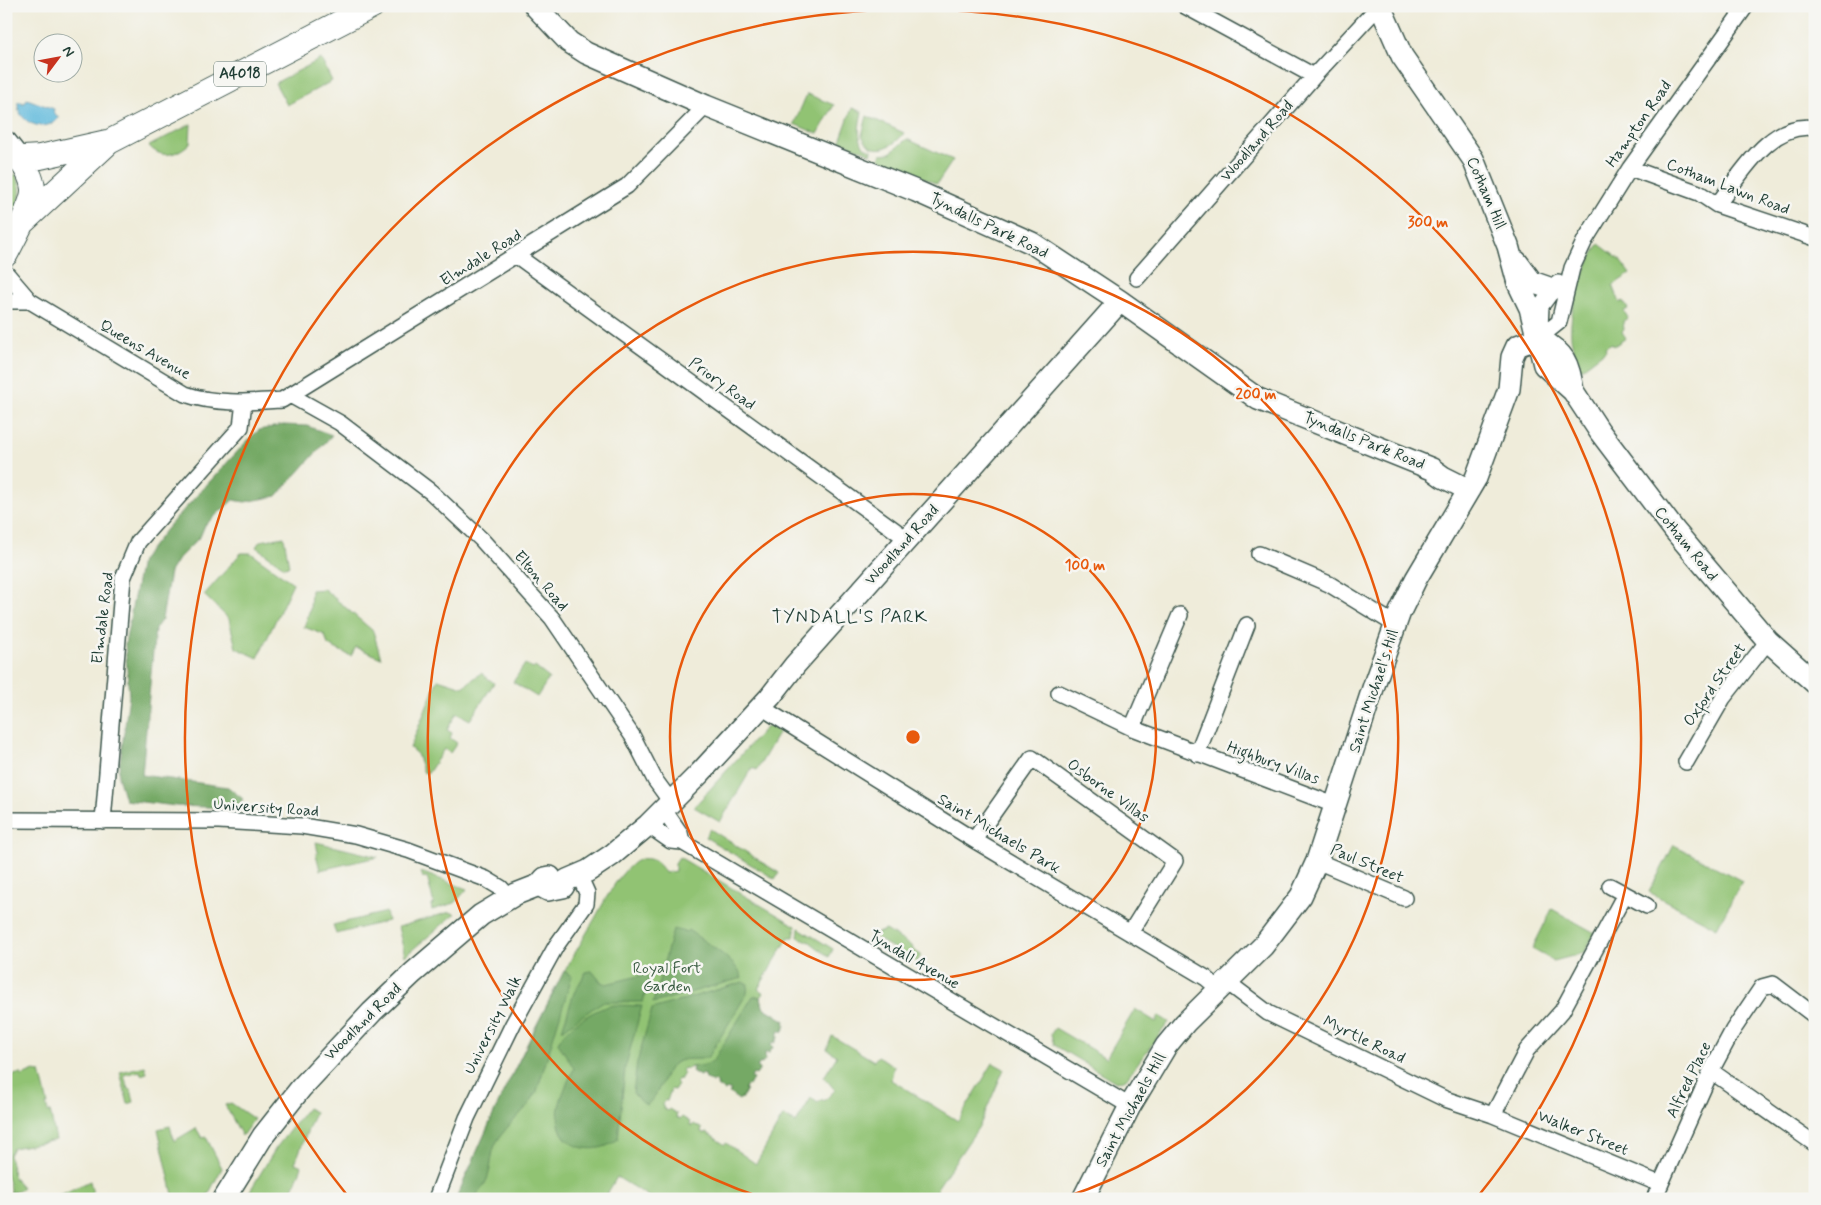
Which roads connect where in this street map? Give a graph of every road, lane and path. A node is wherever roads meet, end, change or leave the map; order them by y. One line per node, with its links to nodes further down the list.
1 (372, 6): 9 (main road, A4018)
2 (535, 6): 7 (street, Tyndalls Park Road)
3 (1185, 6): 6 (street)
4 (1380, 6): 6 (street, Woodland Road); 15 (street, Cotham Hill)
5 (1746, 6): 11 (street, Hampton Road)
6 (1314, 76): 20 (street, Woodland Road)
7 (706, 106): 17 (street, Elmdale Road); 24 (street, Tyndalls Park Road)
8 (1815, 128): 12 (street)
9 (109, 142): 10 (main road, A4018); 13 (main road, A4018)
10 (10, 153): 13 (main road, A4018)
11 (1630, 168): 12 (street, Cotham Lawn Road); 18 (street, Hampton Road)
12 (1717, 205): 14 (street, Cotham Lawn Road)
13 (23, 222): 16 (main road, A4018)
14 (1815, 238)
15 (1508, 246): 21 (street); 25 (street, Cotham Hill)
16 (6, 254)
17 (517, 256): 26 (street, Elmdale Road); 29 (street, Priory Road)
18 (1572, 268): 21 (street, Hampton Road); 25 (street, Hampton Road)
19 (6, 273): 23 (street)
20 (1137, 278)
21 (1552, 289): 25 (street, Hampton Road)
22 (6, 301): 23 (street)
23 (30, 301): 27 (street, Queens Avenue)
24 (1120, 301): 28 (street, Tyndalls Park Road); 29 (street, Woodland Road)
25 (1539, 338): 28 (street, Saint Michael's Hill); 34 (street, Cotham Road)
26 (286, 397): 27 (street, Elmdale Road); 41 (street, Elton Road)
27 (248, 402): 44 (street, Elmdale Road)
28 (1472, 484): 32 (street, Saint Michael's Hill)
29 (907, 539): 37 (street, Woodland Road)
30 (1259, 554): 32 (street)
31 (1180, 615): 38 (street)
32 (1396, 624): 42 (street, Saint Michael's Hill)
33 (1247, 625): 40 (street)
34 (1768, 641): 35 (street, Cotham Road); 39 (street, Oxford Street)
35 (1815, 684)
36 (1059, 693): 38 (street, Highbury Villas)
37 (761, 707): 41 (street, Woodland Road); 46 (street, Saint Michaels Park)
38 (1132, 728): 40 (street, Highbury Villas)
39 (1686, 752)
40 (1197, 754): 42 (street, Highbury Villas)
41 (668, 806): 45 (street, Woodland Road); 47 (street)
42 (1336, 806): 48 (street, Saint Michael's Hill)
43 (6, 820): 44 (street, University Road)
44 (103, 821): 52 (street, University Road)
45 (648, 825): 47 (street, Tyndall Avenue); 49 (street, Woodland Road)
46 (974, 840): 55 (street, Saint Michaels Park); 55 (street, Osborne Villas)
47 (682, 842): 59 (street, Tyndall Avenue)
48 (1317, 862): 53 (street, Paul Street); 56 (street, Saint Michael's Hill)
49 (573, 878): 52 (street, Woodland Road); 64 (street, University Walk)
50 (1610, 886): 51 (street)
51 (1625, 894): 54 (street); 60 (street)
52 (509, 897): 63 (street, Woodland Road)
53 (1404, 898)
54 (1647, 906)
55 (1130, 933): 56 (street, Saint Michaels Park)
56 (1223, 986): 59 (street, Saint Michaels Hill); 60 (street, Myrtle Road)
57 (1815, 1016): 58 (street, Alfred Place)
58 (1711, 1071): 61 (street); 62 (street, Alfred Place)
59 (1130, 1106): 65 (street, Saint Michaels Hill)
60 (1493, 1115): 62 (street, Walker Street)
61 (1815, 1144)
62 (1660, 1184): 66 (street, Alfred Place)
63 (224, 1199)
64 (436, 1199)
65 (1083, 1199)
66 (1654, 1199)

